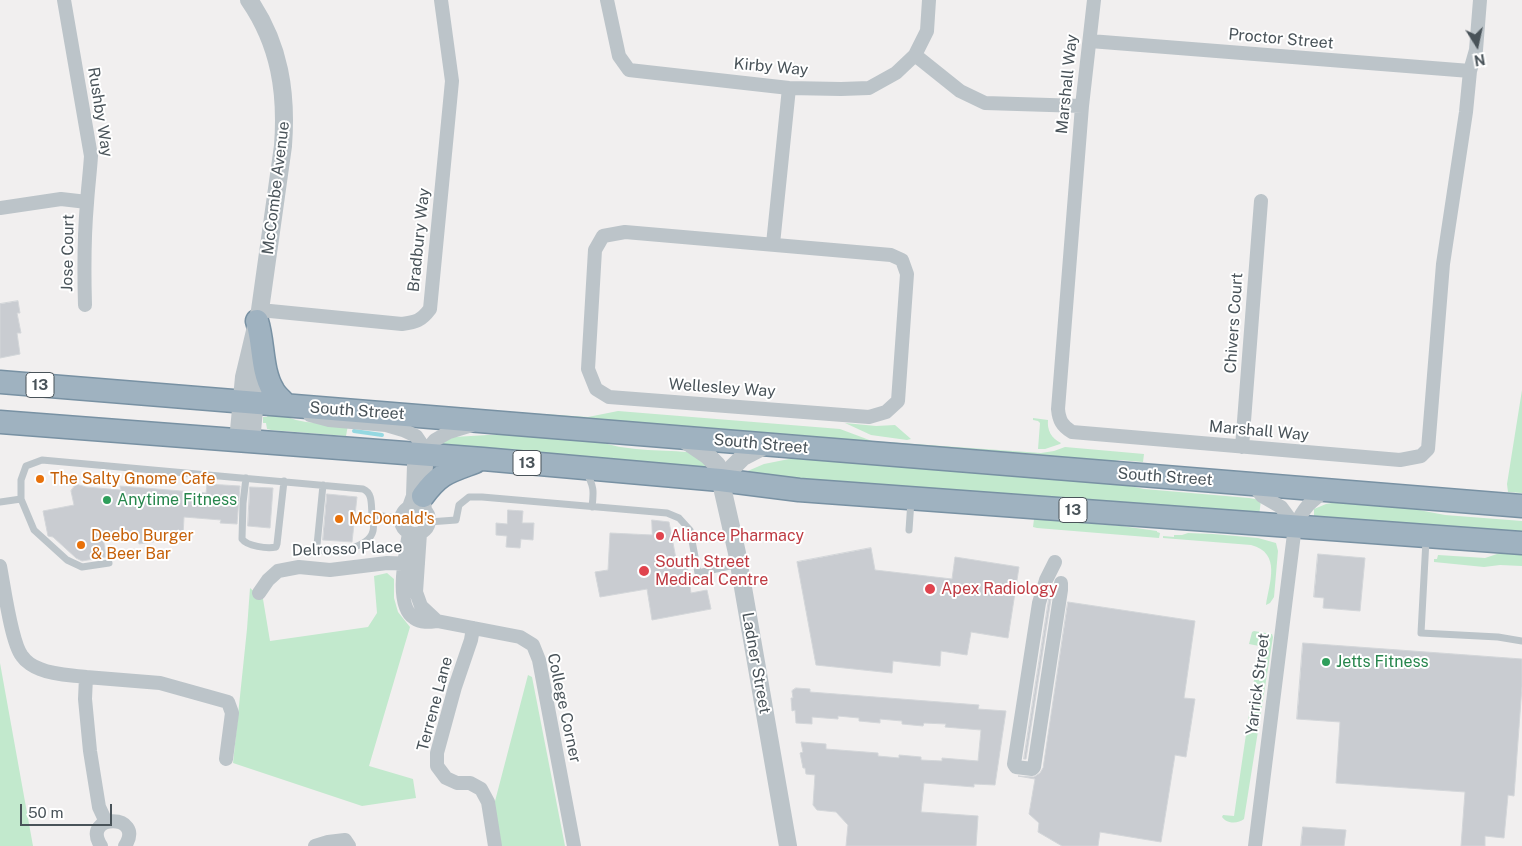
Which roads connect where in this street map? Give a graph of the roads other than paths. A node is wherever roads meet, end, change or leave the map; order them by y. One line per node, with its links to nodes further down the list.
1 (64, 0): 14 (street, Rushby Way)
2 (249, 0): 18 (street, McCombe Avenue)
3 (441, 0): 18 (street, Bradbury Way)
4 (607, 0): 11 (street, Kirby Way)
5 (929, 0): 9 (street, Kirby Way)
6 (1094, 0): 8 (street, Marshall Way)
7 (1480, 0): 10 (street, Marshall Way)
8 (1090, 41): 10 (street, Proctor Street); 12 (street, Marshall Way)
9 (915, 55): 11 (street, Kirby Way); 12 (street)
10 (1470, 72): 29 (street, Marshall Way)
11 (790, 88): 16 (street)
12 (1082, 106): 29 (street, Marshall Way)
13 (1261, 201): 29 (street, Chivers Court)
14 (87, 202): 15 (street); 17 (street, Jose Court)
15 (0, 208)
16 (773, 244): 16 (street, Wellesley Way)
17 (85, 305)
18 (258, 316): 20 (street, McCombe Avenue); 21 (highway)
19 (5, 385): 20 (highway, South Street / 13)
20 (248, 403): 21 (highway, South Street / 13); 27 (street, McCombe Avenue)
21 (286, 405): 23 (highway, South Street / 13); 30 (street, College Corner)
22 (0, 422): 24 (highway, 13)
23 (510, 423): 25 (highway, South Street / 13); 30 (street)
24 (30, 425): 26 (highway); 27 (highway, 13)
25 (681, 437): 28 (highway, South Street / 13); 34 (street, Ladner Street)
26 (0, 440)
27 (244, 442): 30 (highway, 13)
28 (766, 445): 34 (street); 36 (highway, South Street / 13)
29 (1242, 447)
30 (422, 455): 31 (highway, 13); 45 (street, College Corner)
31 (483, 459): 32 (highway, 13); 45 (highway)
32 (585, 469): 34 (highway, 13); 43 (lane)
33 (246, 478): 35 (lane); 35 (lane); 40 (lane)
34 (720, 480): 39 (highway, 13); 54 (street, Ladner Street)
35 (284, 482): 37 (lane)
36 (1252, 483): 38 (highway, South Street / 13); 47 (street)
37 (323, 485): 44 (lane); 44 (lane)
38 (1328, 490): 42 (highway, South Street / 13); 47 (street, Yarrick Street)
39 (912, 498): 47 (highway, 13); 48 (lane)
40 (21, 499): 41 (lane); 52 (lane)
41 (0, 502)
42 (1522, 506)
43 (592, 507): 45 (lane); 54 (lane)
44 (372, 515): 46 (lane)
45 (419, 517): 46 (street); 53 (street, College Corner)
46 (400, 518)
47 (1295, 526): 49 (highway, 13); 70 (street, Yarrick Street)
48 (909, 530)
49 (1426, 536): 50 (highway, 13); 59 (lane)
50 (1522, 543)
51 (1055, 562): 56 (street)
52 (109, 563)
53 (411, 564): 57 (street, Delrosso Place); 58 (street, College Corner)
54 (739, 564): 69 (street, Ladner Street)
55 (0, 566): 60 (street)
56 (1061, 583)
57 (259, 593)
58 (473, 628): 67 (street, Terrene Lane); 68 (street, College Corner)
59 (1522, 641)
60 (86, 677): 61 (street); 62 (street)
61 (226, 759)
62 (106, 822): 63 (street); 64 (street)
63 (129, 845)
64 (101, 846)
65 (315, 846): 66 (street)
66 (349, 846)
67 (495, 846)
68 (574, 846)
69 (788, 846)
70 (1255, 846)

